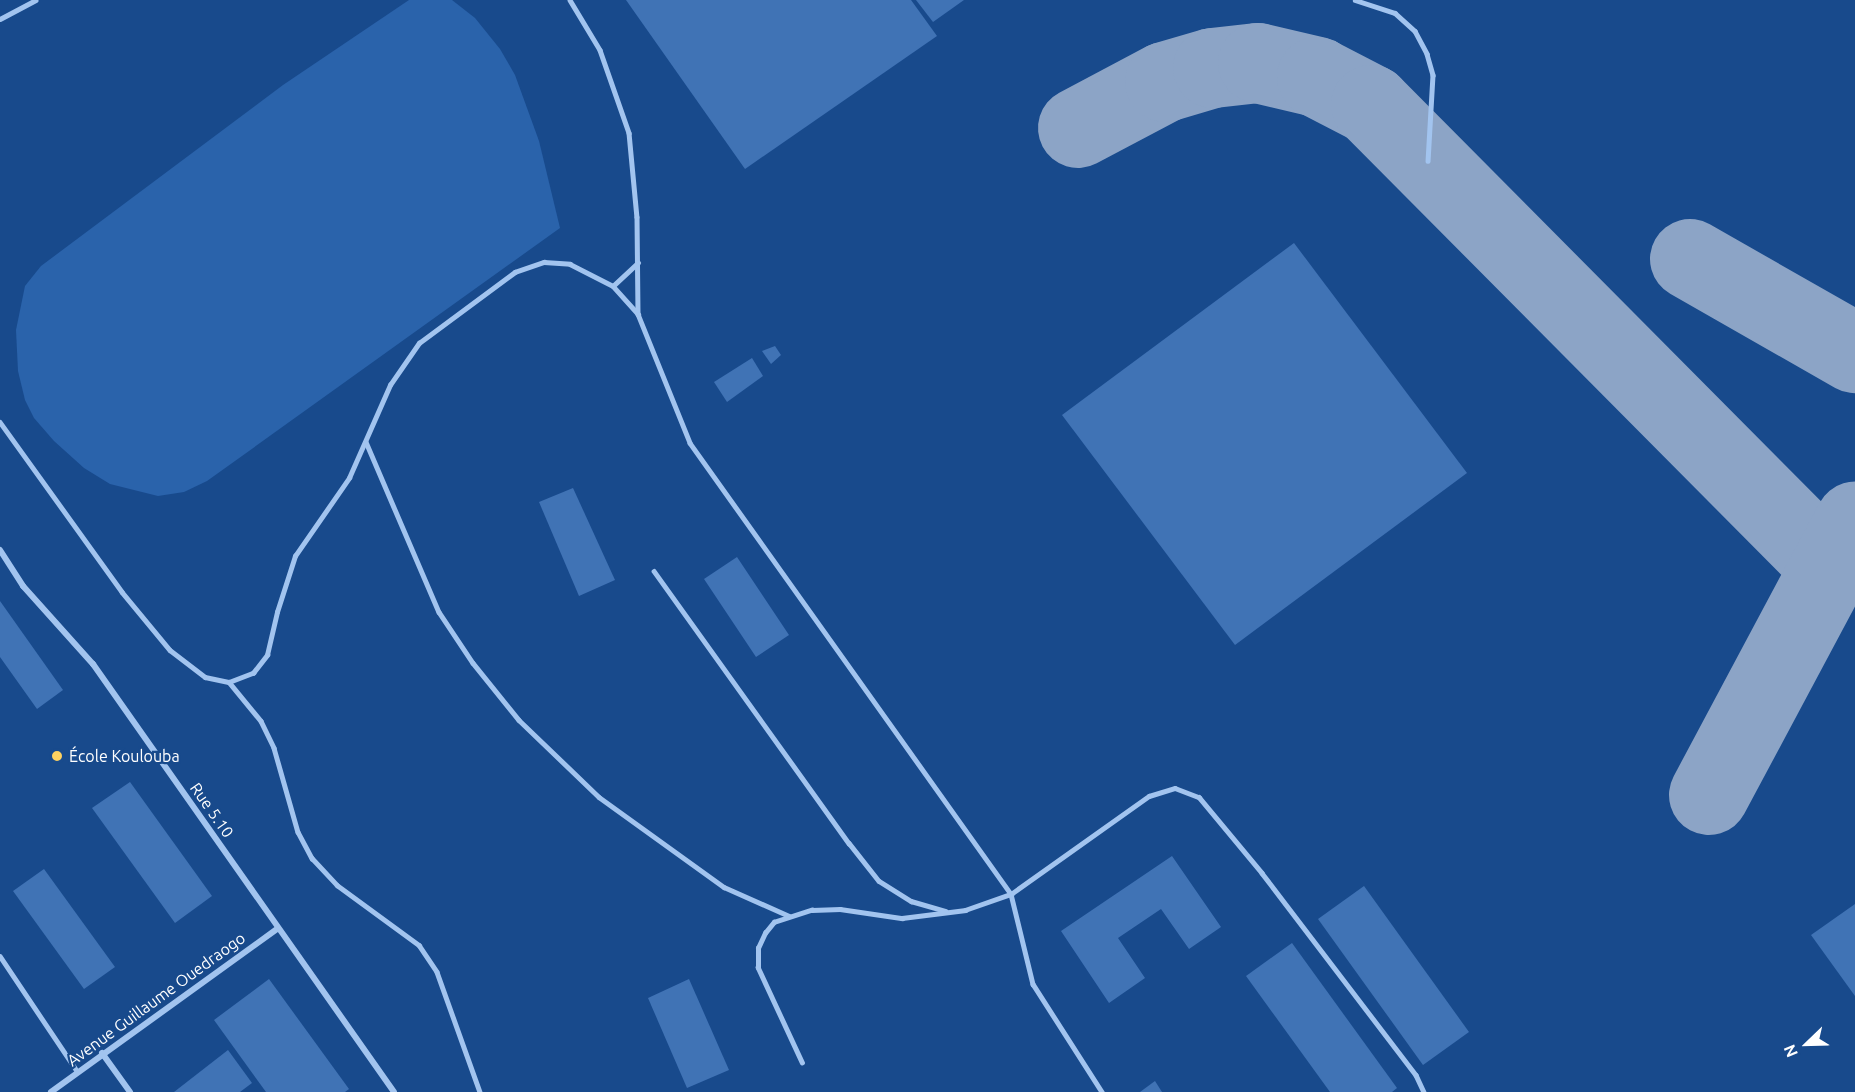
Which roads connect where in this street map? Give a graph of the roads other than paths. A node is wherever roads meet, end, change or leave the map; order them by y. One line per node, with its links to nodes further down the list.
1 (35, 0): 4 (lane)
2 (570, 0): 6 (lane)
3 (1354, 0): 5 (lane)
4 (0, 19)
5 (1428, 161)
6 (638, 263): 7 (lane); 8 (lane)
7 (613, 286): 8 (lane); 10 (lane)
8 (638, 314): 14 (lane)
9 (0, 422): 13 (lane)
10 (366, 442): 13 (lane); 16 (lane)
11 (0, 550): 17 (street, Rue 5.10)
12 (654, 572): 15 (lane)
13 (229, 682): 25 (lane)
14 (1011, 894): 15 (lane); 26 (lane); 27 (lane)
15 (949, 911): 16 (lane)
16 (789, 916): 20 (lane)
17 (277, 929): 19 (street, Avenue Guillaume Ouedraogo); 24 (street, Rue 5.10)
18 (0, 956): 21 (lane)
19 (102, 1053): 21 (street, Avenue Guillaume Ouedraogo); 23 (street)
20 (801, 1063)
21 (77, 1071): 22 (street, Avenue Guillaume Ouedraogo)
22 (51, 1092)
23 (130, 1092)
24 (394, 1092)
25 (480, 1092)
26 (1102, 1092)
27 (1424, 1092)

